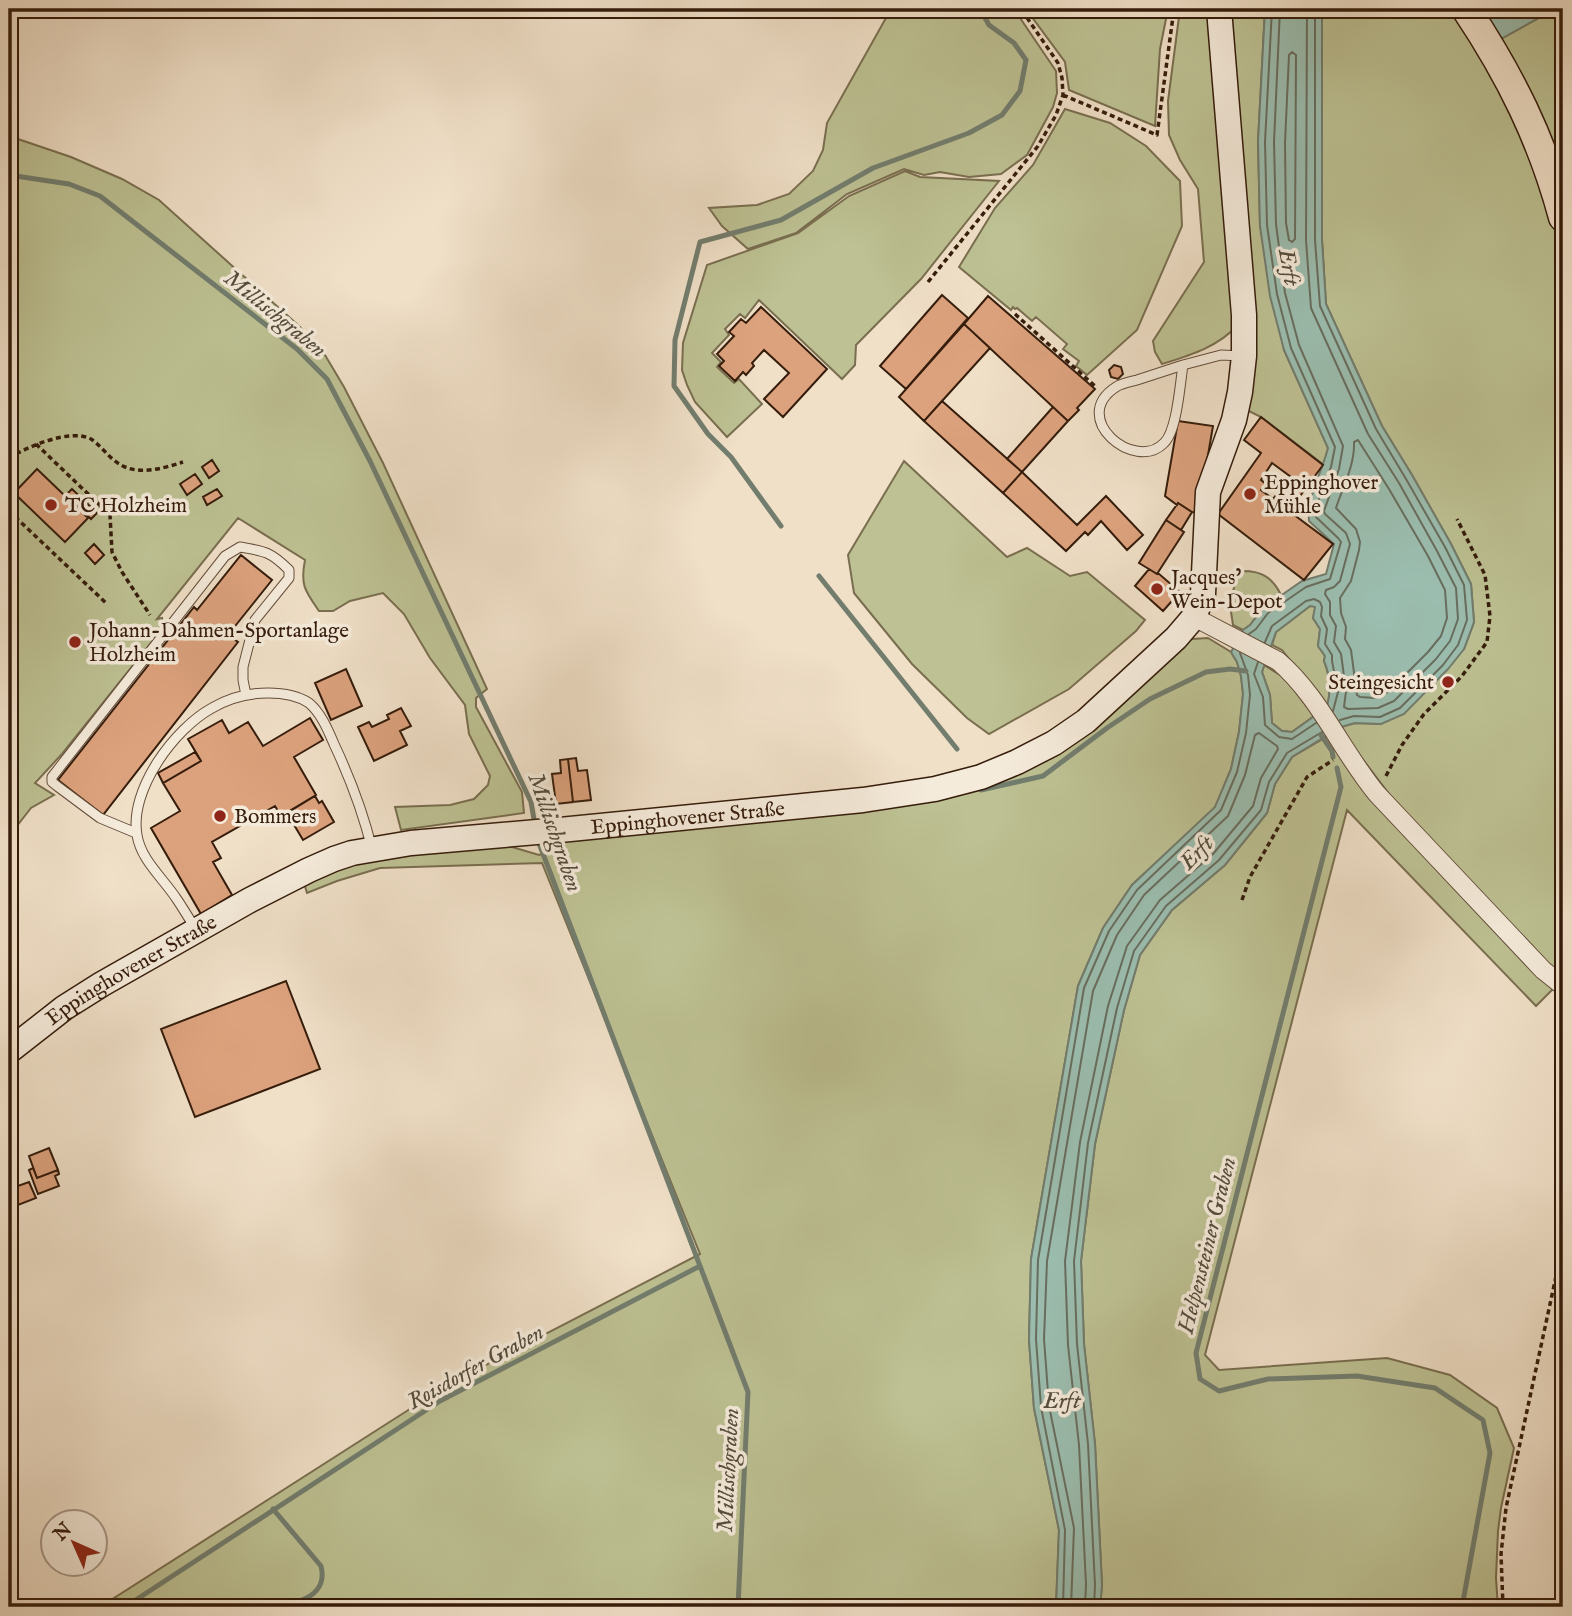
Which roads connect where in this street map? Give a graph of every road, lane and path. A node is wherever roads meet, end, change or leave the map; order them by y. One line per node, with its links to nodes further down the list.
1 (1021, 9): 5 (path)
2 (1174, 9): 5 (path)
3 (1219, 9): 9 (main road)
4 (1466, 9): 6 (main road)
5 (1063, 95): 7 (path)
6 (1563, 217)
7 (928, 282)
8 (1015, 314): 11 (path)
9 (1244, 356): 10 (lane); 19 (main road)
10 (1184, 365): 11 (lane); 11 (lane)
11 (1106, 396)
12 (36, 444): 13 (path); 14 (path); 18 (path)
13 (9, 458)
14 (183, 462)
15 (9, 510): 17 (path)
16 (1457, 519): 22 (path)
17 (106, 603)
18 (150, 615)
19 (1194, 617): 21 (street); 24 (main road, Eppinghovener Straße)
20 (246, 695): 23 (lane); 23 (lane); 24 (lane)
21 (1347, 752): 22 (street); 25 (path)
22 (1377, 793): 27 (street)
23 (136, 833): 26 (lane)
24 (372, 849): 26 (main road, Eppinghovener Straße)
25 (1241, 900)
26 (197, 931): 28 (main road, Eppinghovener Straße)
27 (1563, 986)
28 (9, 1051)
29 (1563, 1244): 30 (path)
30 (1503, 1607)

